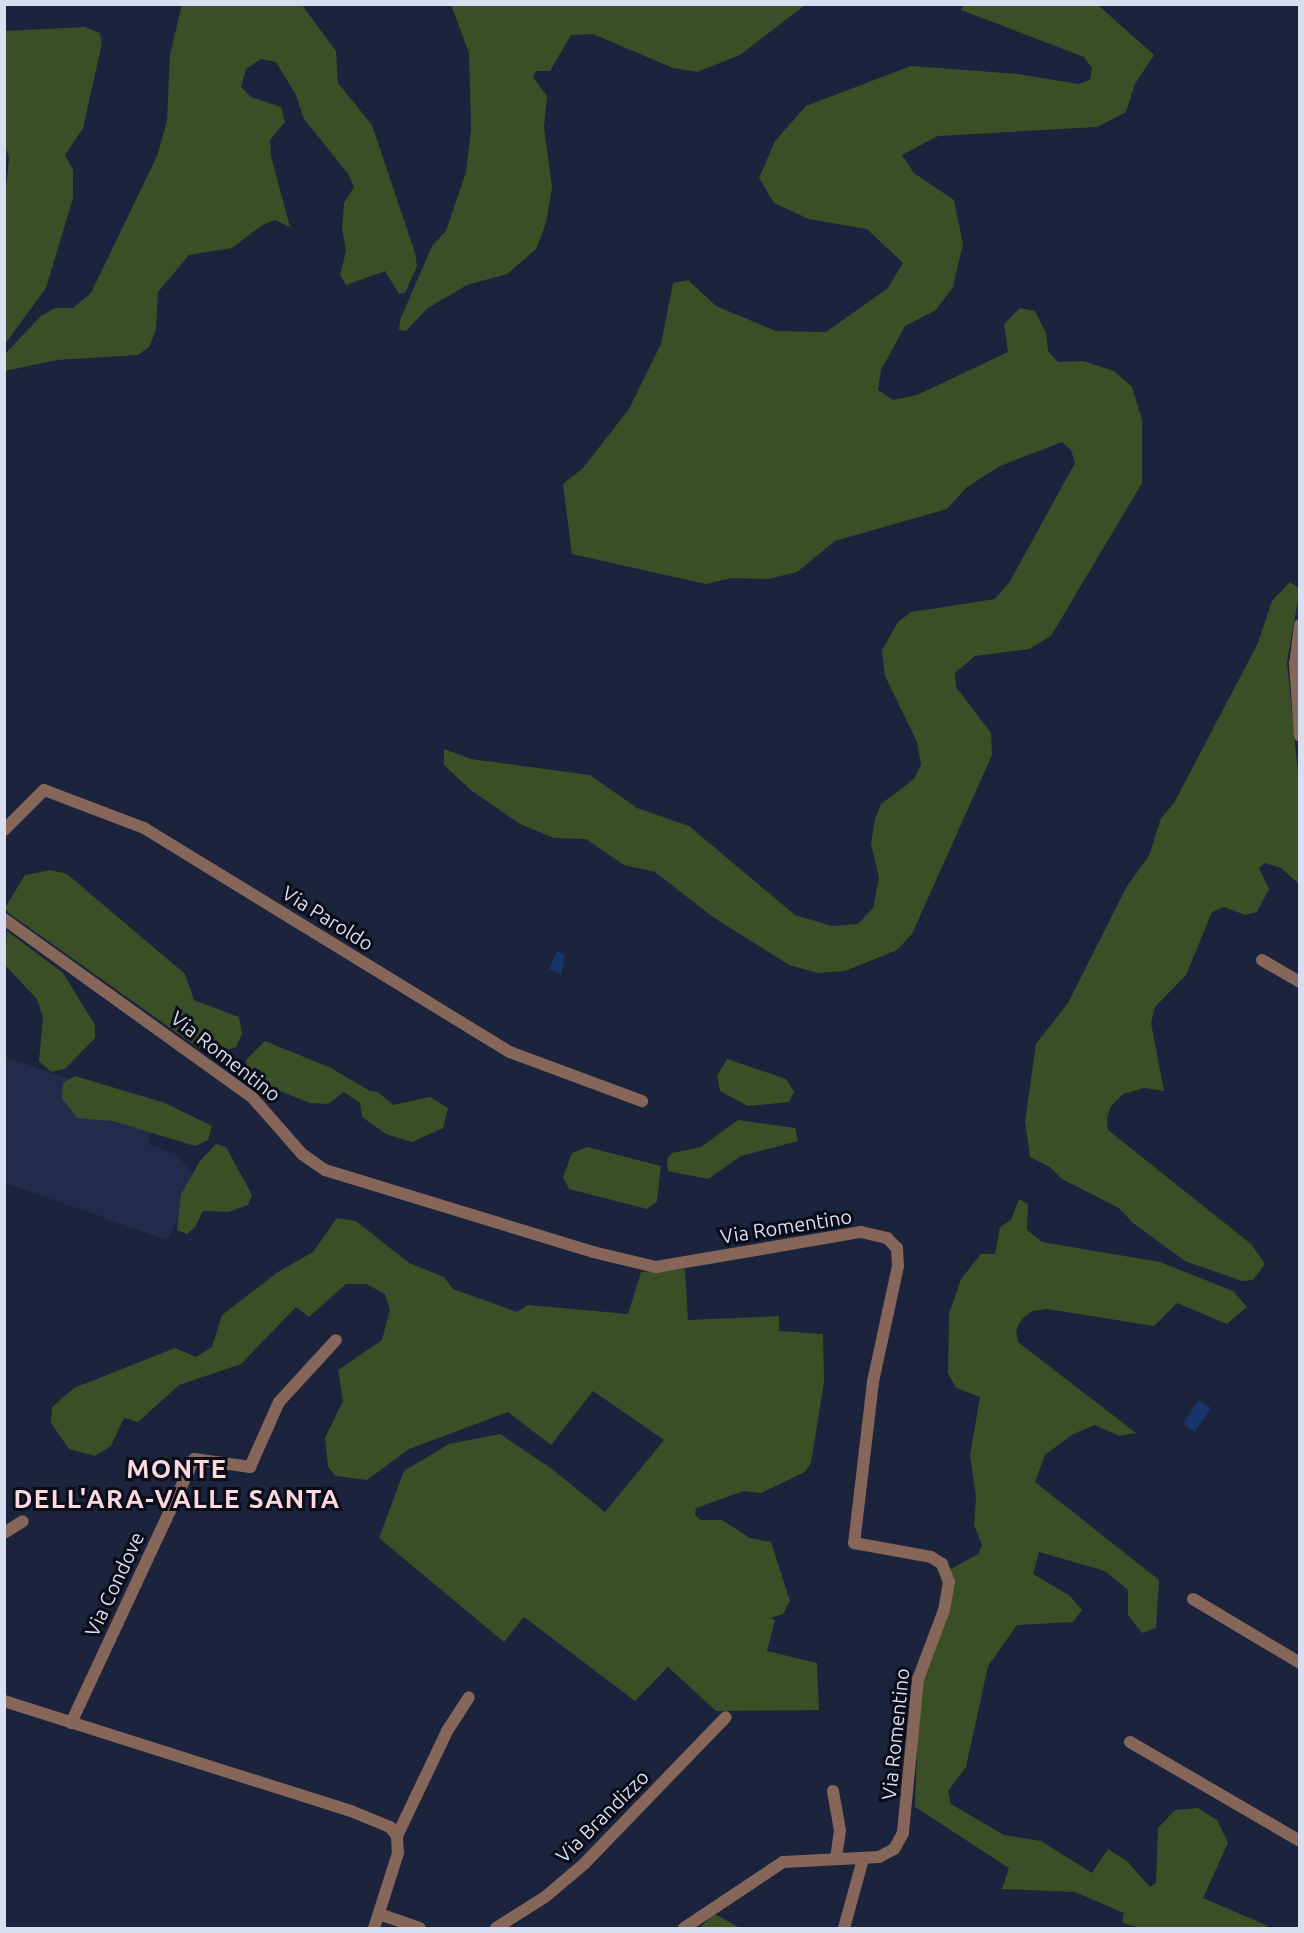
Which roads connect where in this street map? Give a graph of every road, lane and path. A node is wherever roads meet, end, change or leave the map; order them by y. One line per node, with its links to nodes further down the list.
1 (1299, 625): 2 (street)
2 (1299, 736)
3 (4, 830): 7 (street, Via Paroldo)
4 (4, 919): 22 (street, Via Romentino)
5 (1262, 960): 6 (street)
6 (1299, 982)
7 (642, 1101)
8 (336, 1340): 16 (street, Via Condove)
9 (24, 1521): 10 (street)
10 (4, 1533)
11 (1193, 1599): 12 (street)
12 (1299, 1663)
13 (469, 1697): 19 (street)
14 (4, 1701): 16 (street)
15 (726, 1717): 26 (street, Via Brandizzo)
16 (71, 1723): 19 (street)
17 (1131, 1742): 20 (street)
18 (834, 1791): 21 (street)
19 (397, 1836): 23 (street)
20 (1299, 1841)
21 (836, 1859): 22 (street, Via Romentino); 27 (street, Via Romentino)
22 (863, 1859): 28 (street)
23 (379, 1914): 24 (street); 25 (street)
24 (374, 1929)
25 (420, 1929)
26 (496, 1929)
27 (684, 1929)
28 (844, 1929)

